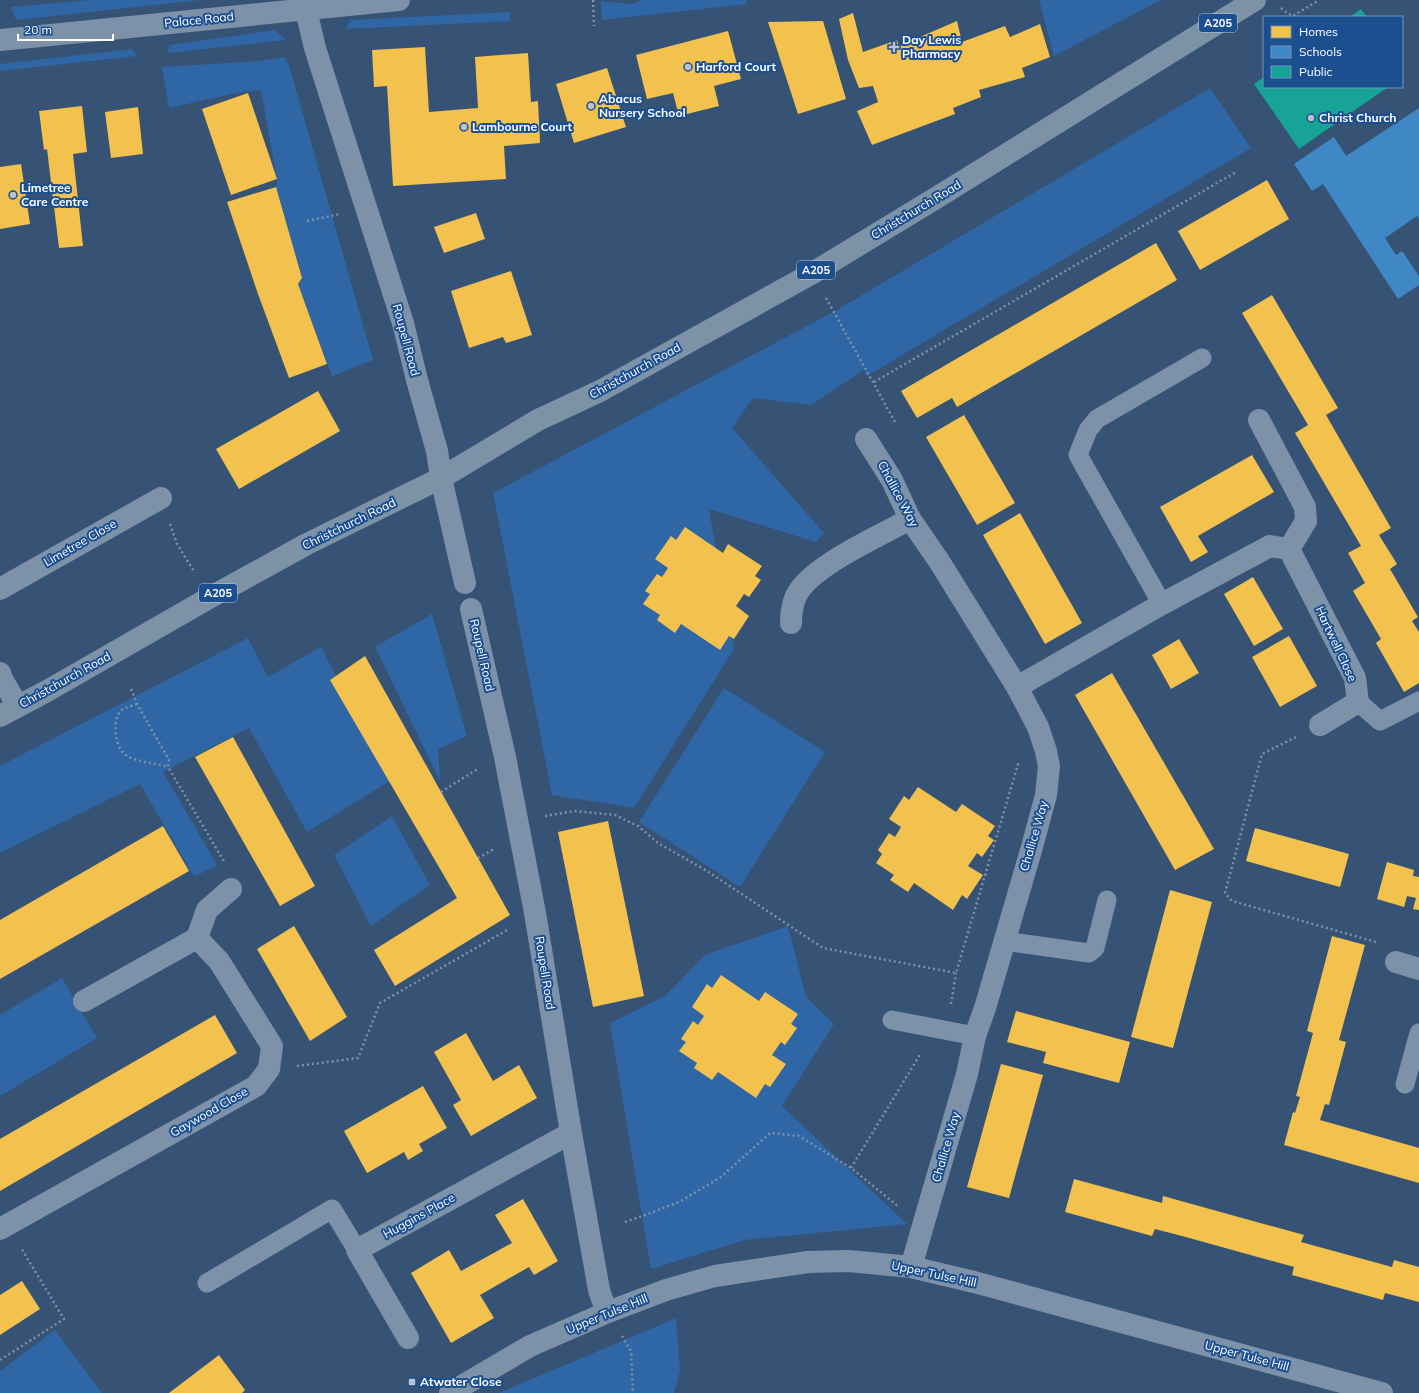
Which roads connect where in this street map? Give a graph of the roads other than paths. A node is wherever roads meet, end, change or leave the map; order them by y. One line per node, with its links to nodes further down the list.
1 (399, 0): 3 (street, Palace Road)
2 (1255, 0): 8 (highway, Christchurch Road / A205)
3 (306, 10): 4 (street, Palace Road); 8 (street, Roupell Road)
4 (0, 37)
5 (1202, 358): 14 (lane)
6 (1259, 420): 11 (street)
7 (866, 439): 10 (street, Challice Way)
8 (441, 478): 12 (street, Roupell Road); 21 (highway, Christchurch Road / A205)
9 (161, 498): 13 (street, Limetree Close)
10 (910, 519): 16 (street); 18 (street, Challice Way)
11 (1289, 549): 14 (street); 20 (street, Hartwell Close)
12 (465, 582): 15 (lane, Roupell Road)
13 (0, 589)
14 (1162, 604): 18 (street)
15 (472, 609): 34 (street, Roupell Road)
16 (791, 623)
17 (0, 673): 21 (street)
18 (1017, 687): 26 (street, Challice Way)
19 (1419, 701): 20 (lane)
20 (1358, 702): 22 (street)
21 (9, 711)
22 (1320, 725)
23 (231, 889): 25 (street)
24 (1107, 900): 26 (lane)
25 (197, 938): 29 (street); 35 (street, Gaywood Close)
26 (1004, 941): 32 (street, Challice Way)
27 (1396, 962): 28 (street)
28 (1419, 969)
29 (84, 1001)
30 (892, 1020): 32 (lane)
31 (1419, 1033): 33 (lane)
32 (975, 1036): 37 (street, Challice Way)
33 (1405, 1084)
34 (571, 1133): 36 (street, Huggins Place); 39 (street, Roupell Road)
35 (4, 1227)
36 (357, 1250): 38 (lane); 40 (street)
37 (911, 1267): 39 (street, Upper Tulse Hill); 42 (street, Upper Tulse Hill)
38 (207, 1283)
39 (608, 1312): 41 (street, Upper Tulse Hill)
40 (408, 1338)
41 (450, 1393)
42 (1382, 1393)

